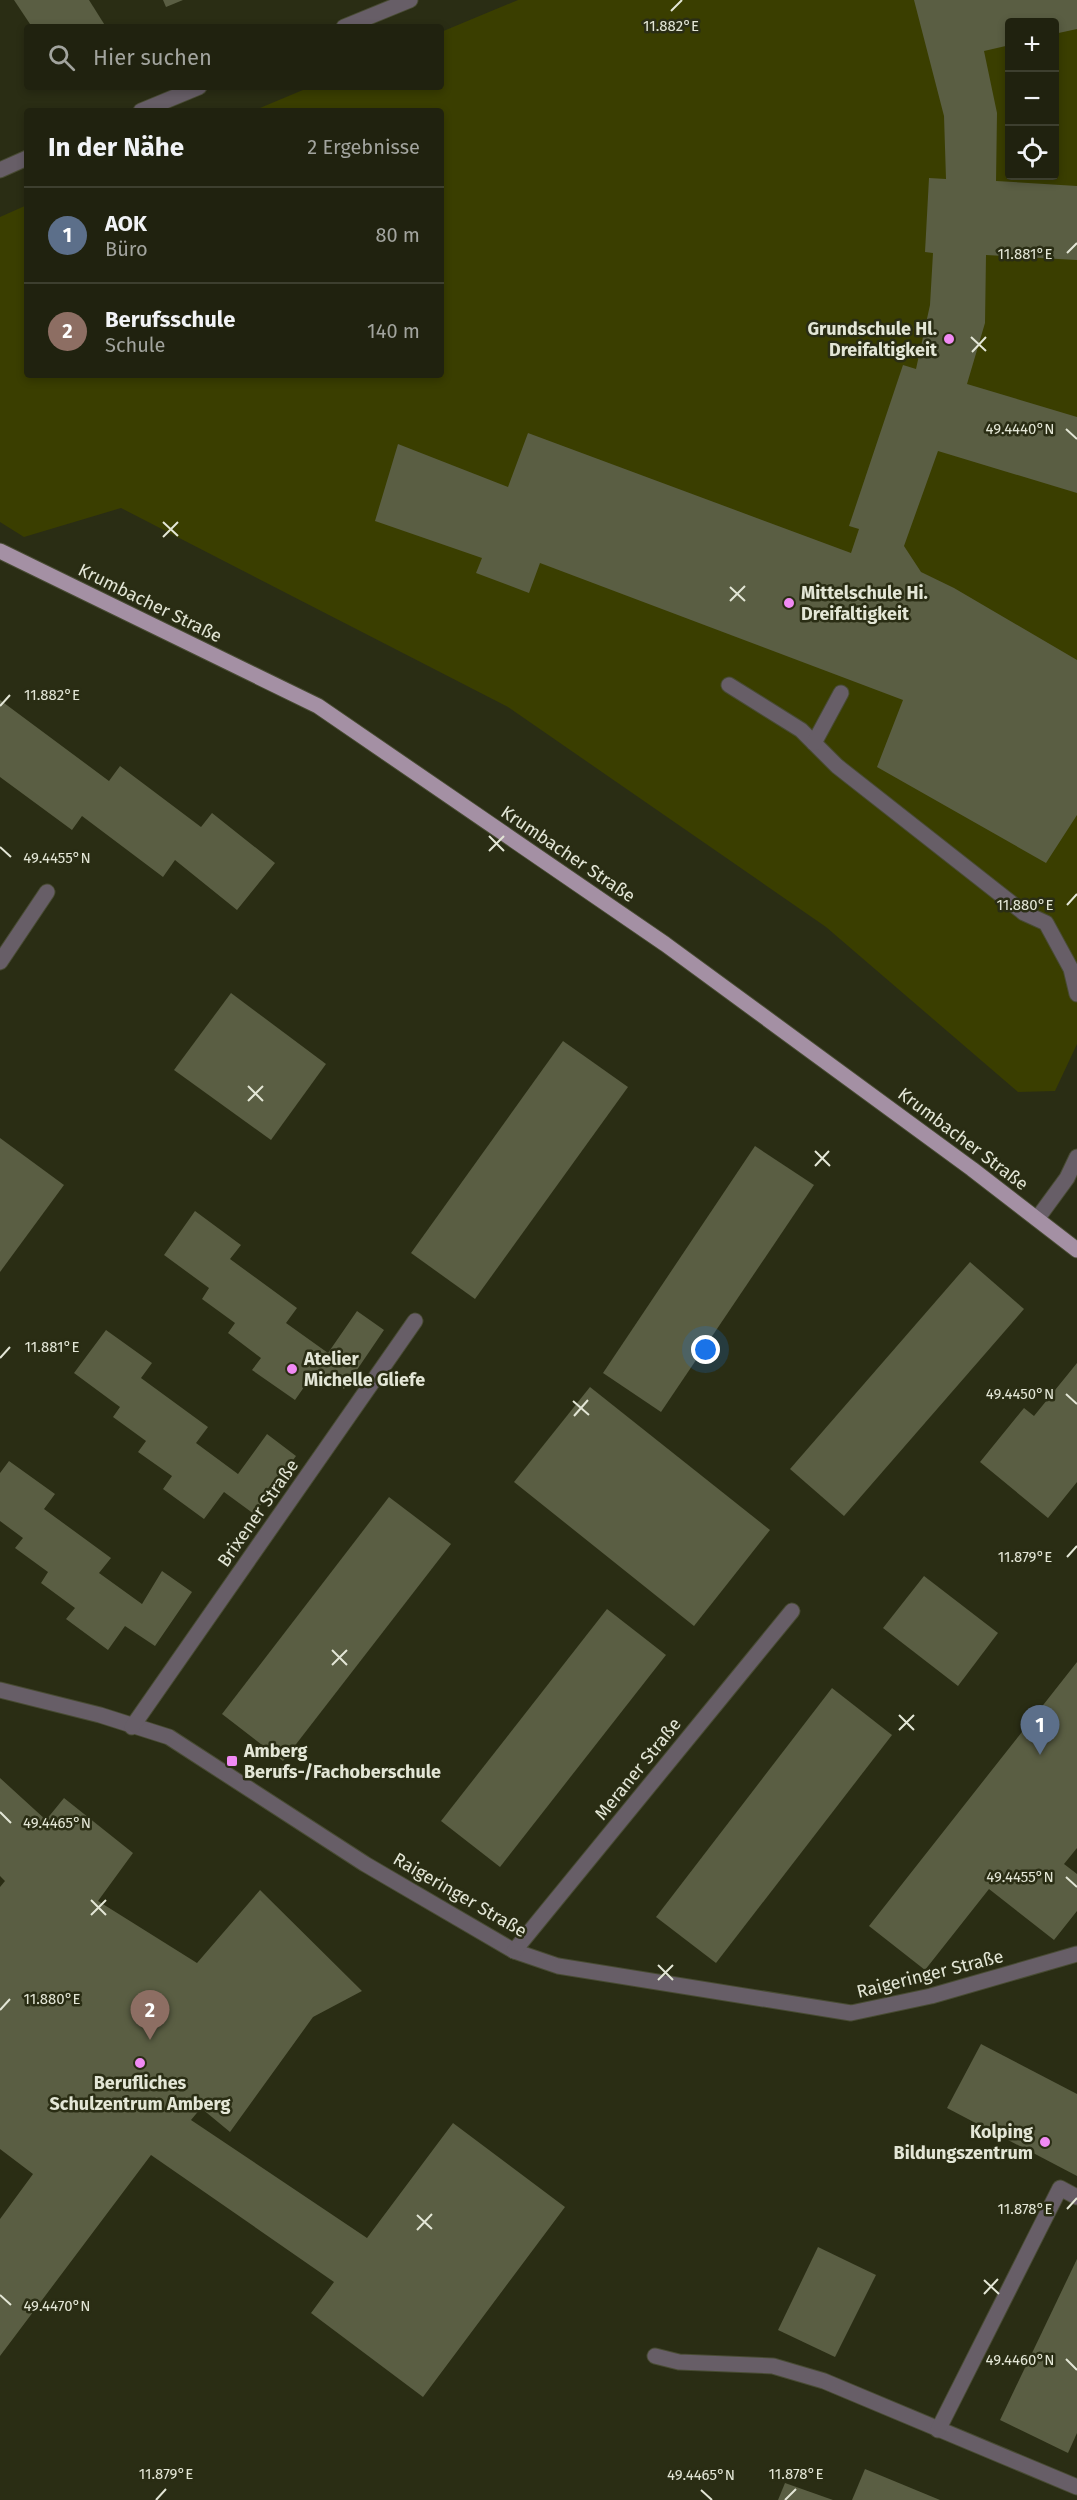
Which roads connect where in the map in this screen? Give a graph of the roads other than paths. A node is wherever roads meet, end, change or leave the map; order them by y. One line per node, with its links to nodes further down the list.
1 (410, 0): 2 (street)
2 (352, 24)
3 (193, 90): 4 (street)
4 (148, 108)
5 (24, 159): 6 (street)
6 (0, 170)
7 (0, 551): 15 (main road, Krumbacher Straße)
8 (729, 684): 10 (street)
9 (841, 693): 10 (street)
10 (814, 743): 13 (street)
11 (47, 892): 12 (street)
12 (0, 962)
13 (1077, 994)
14 (1077, 1157): 15 (street)
15 (1037, 1219): 16 (main road, Krumbacher Straße)
16 (1077, 1250)
17 (415, 1321): 20 (street, Brixener Straße)
18 (792, 1611): 21 (street, Meraner Straße)
19 (0, 1690): 20 (street, Raigeringer Straße)
20 (132, 1727): 21 (street, Raigeringer Straße)
21 (514, 1951): 22 (street, Raigeringer Straße)
22 (1077, 1954)
23 (1077, 2197): 25 (street)
24 (656, 2355): 25 (street)
25 (938, 2430): 26 (street)
26 (1077, 2487)

